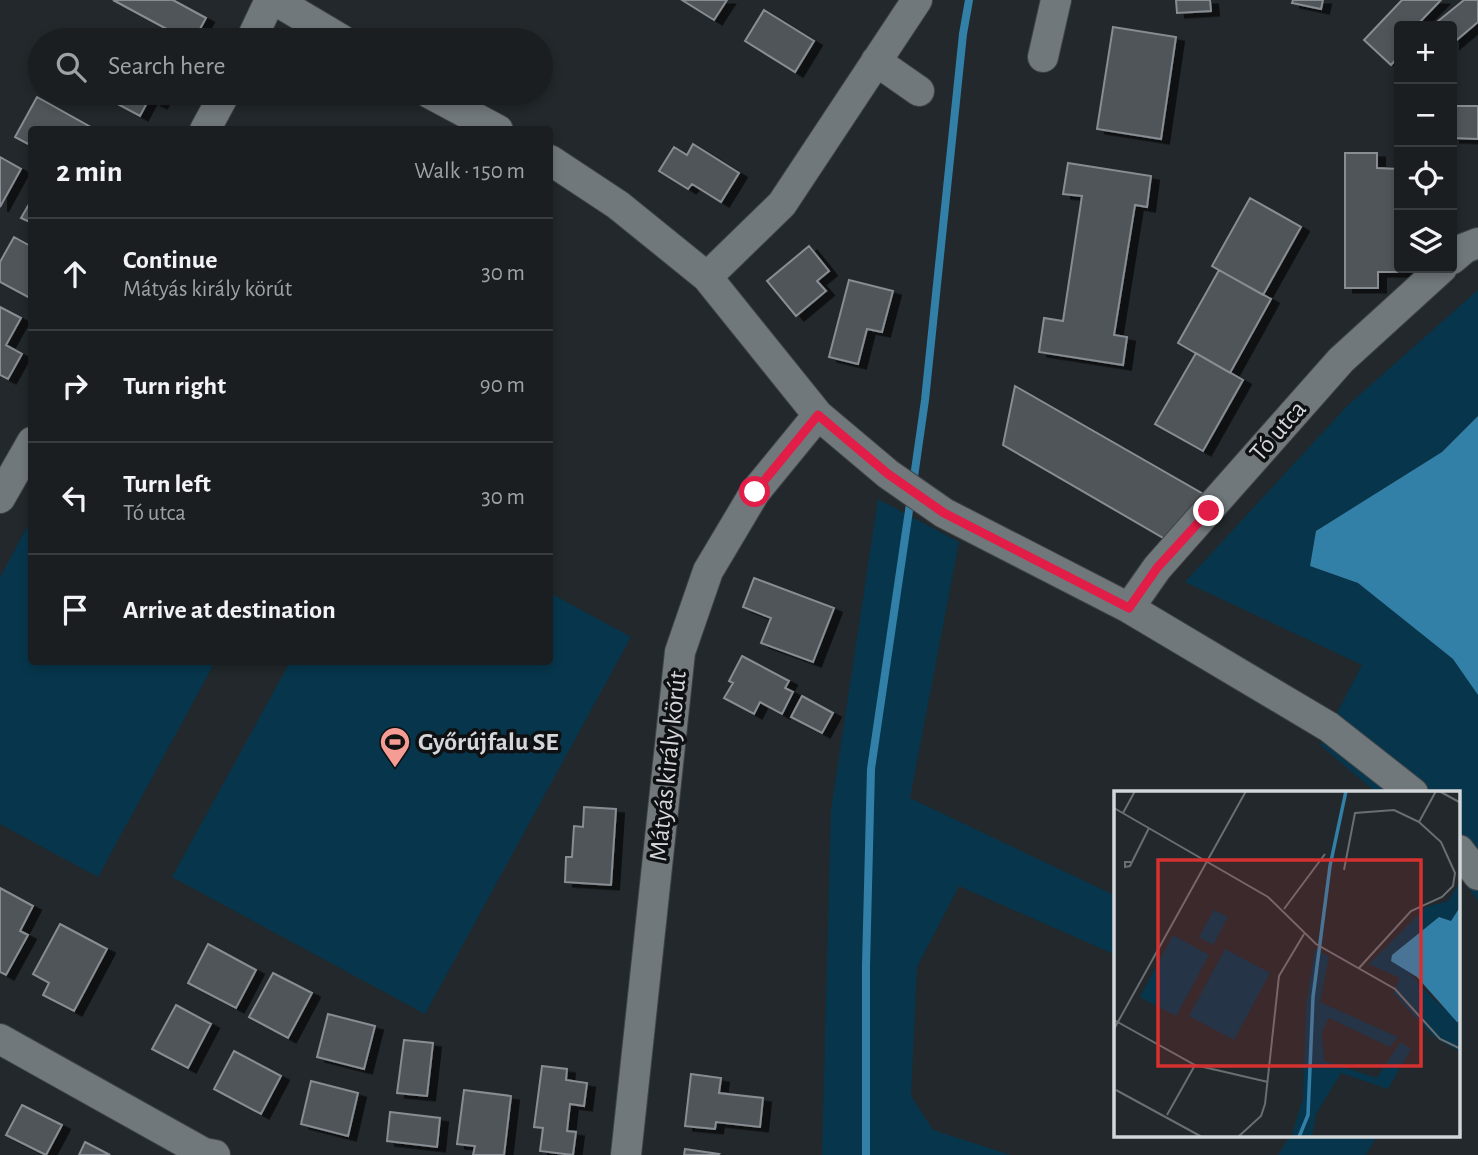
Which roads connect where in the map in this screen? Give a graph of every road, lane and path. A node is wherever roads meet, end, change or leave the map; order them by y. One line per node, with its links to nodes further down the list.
1 (273, 0): 4 (street); 5 (street)
2 (917, 0): 7 (street)
3 (1056, 0): 6 (street)
4 (258, 28)
5 (321, 28)
6 (1043, 57)
7 (876, 61): 8 (street); 17 (street)
8 (919, 91)
9 (219, 105): 11 (street)
10 (451, 105): 12 (street)
11 (207, 126)
12 (491, 126)
13 (553, 162): 17 (street)
14 (1478, 243): 15 (street)
15 (1457, 255)
16 (1436, 273): 21 (street, Tó utca)
17 (707, 277): 18 (street)
18 (818, 415): 21 (street); 27 (street, Mátyás király körút)
19 (28, 449): 20 (street)
20 (0, 498)
21 (1129, 608): 22 (street)
22 (1410, 791)
23 (1460, 851): 24 (street)
24 (1478, 875)
25 (0, 1039): 26 (street)
26 (207, 1154)
27 (626, 1155)

